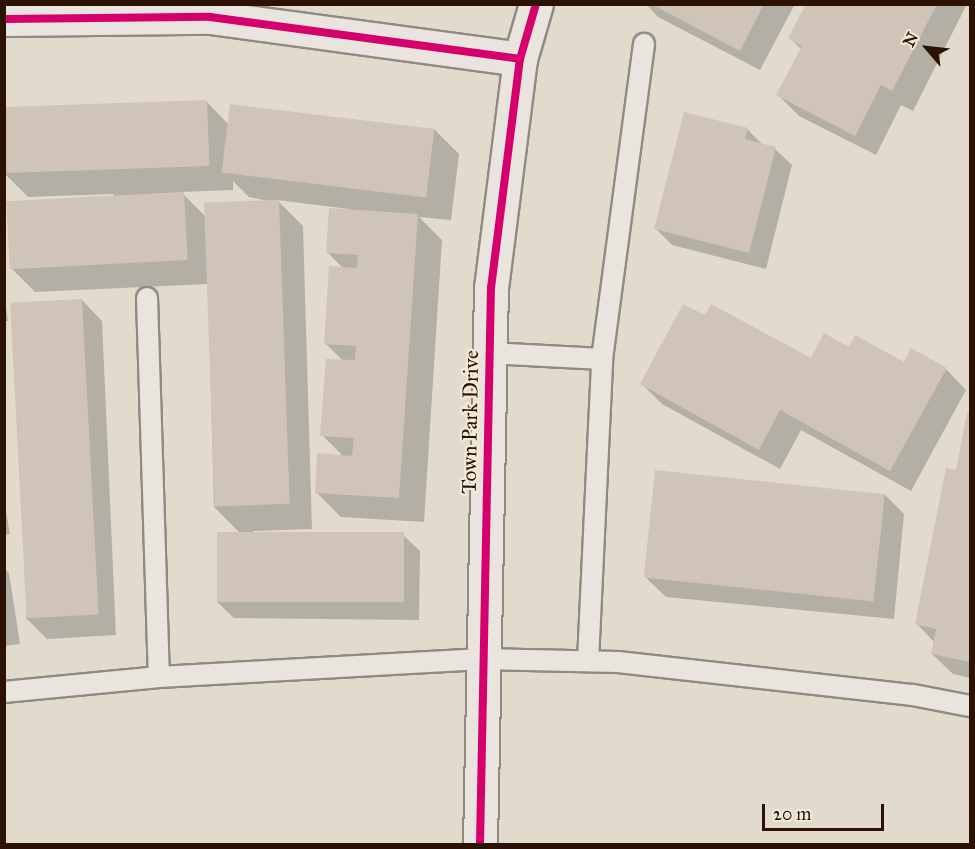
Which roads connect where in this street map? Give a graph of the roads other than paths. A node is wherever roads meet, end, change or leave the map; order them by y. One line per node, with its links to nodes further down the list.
1 (536, 4): 4 (street, Town Park Drive)
2 (4, 19): 4 (street)
3 (644, 44): 7 (lane)
4 (520, 58): 6 (street, Town Park Drive)
5 (147, 298): 10 (lane)
6 (489, 353): 7 (lane); 8 (street, Town Park Drive)
7 (602, 359): 9 (lane)
8 (483, 659): 9 (lane); 10 (lane); 13 (street, Town Park Drive)
9 (588, 661): 12 (lane)
10 (159, 677): 11 (lane)
11 (4, 692)
12 (970, 706)
13 (480, 844)

